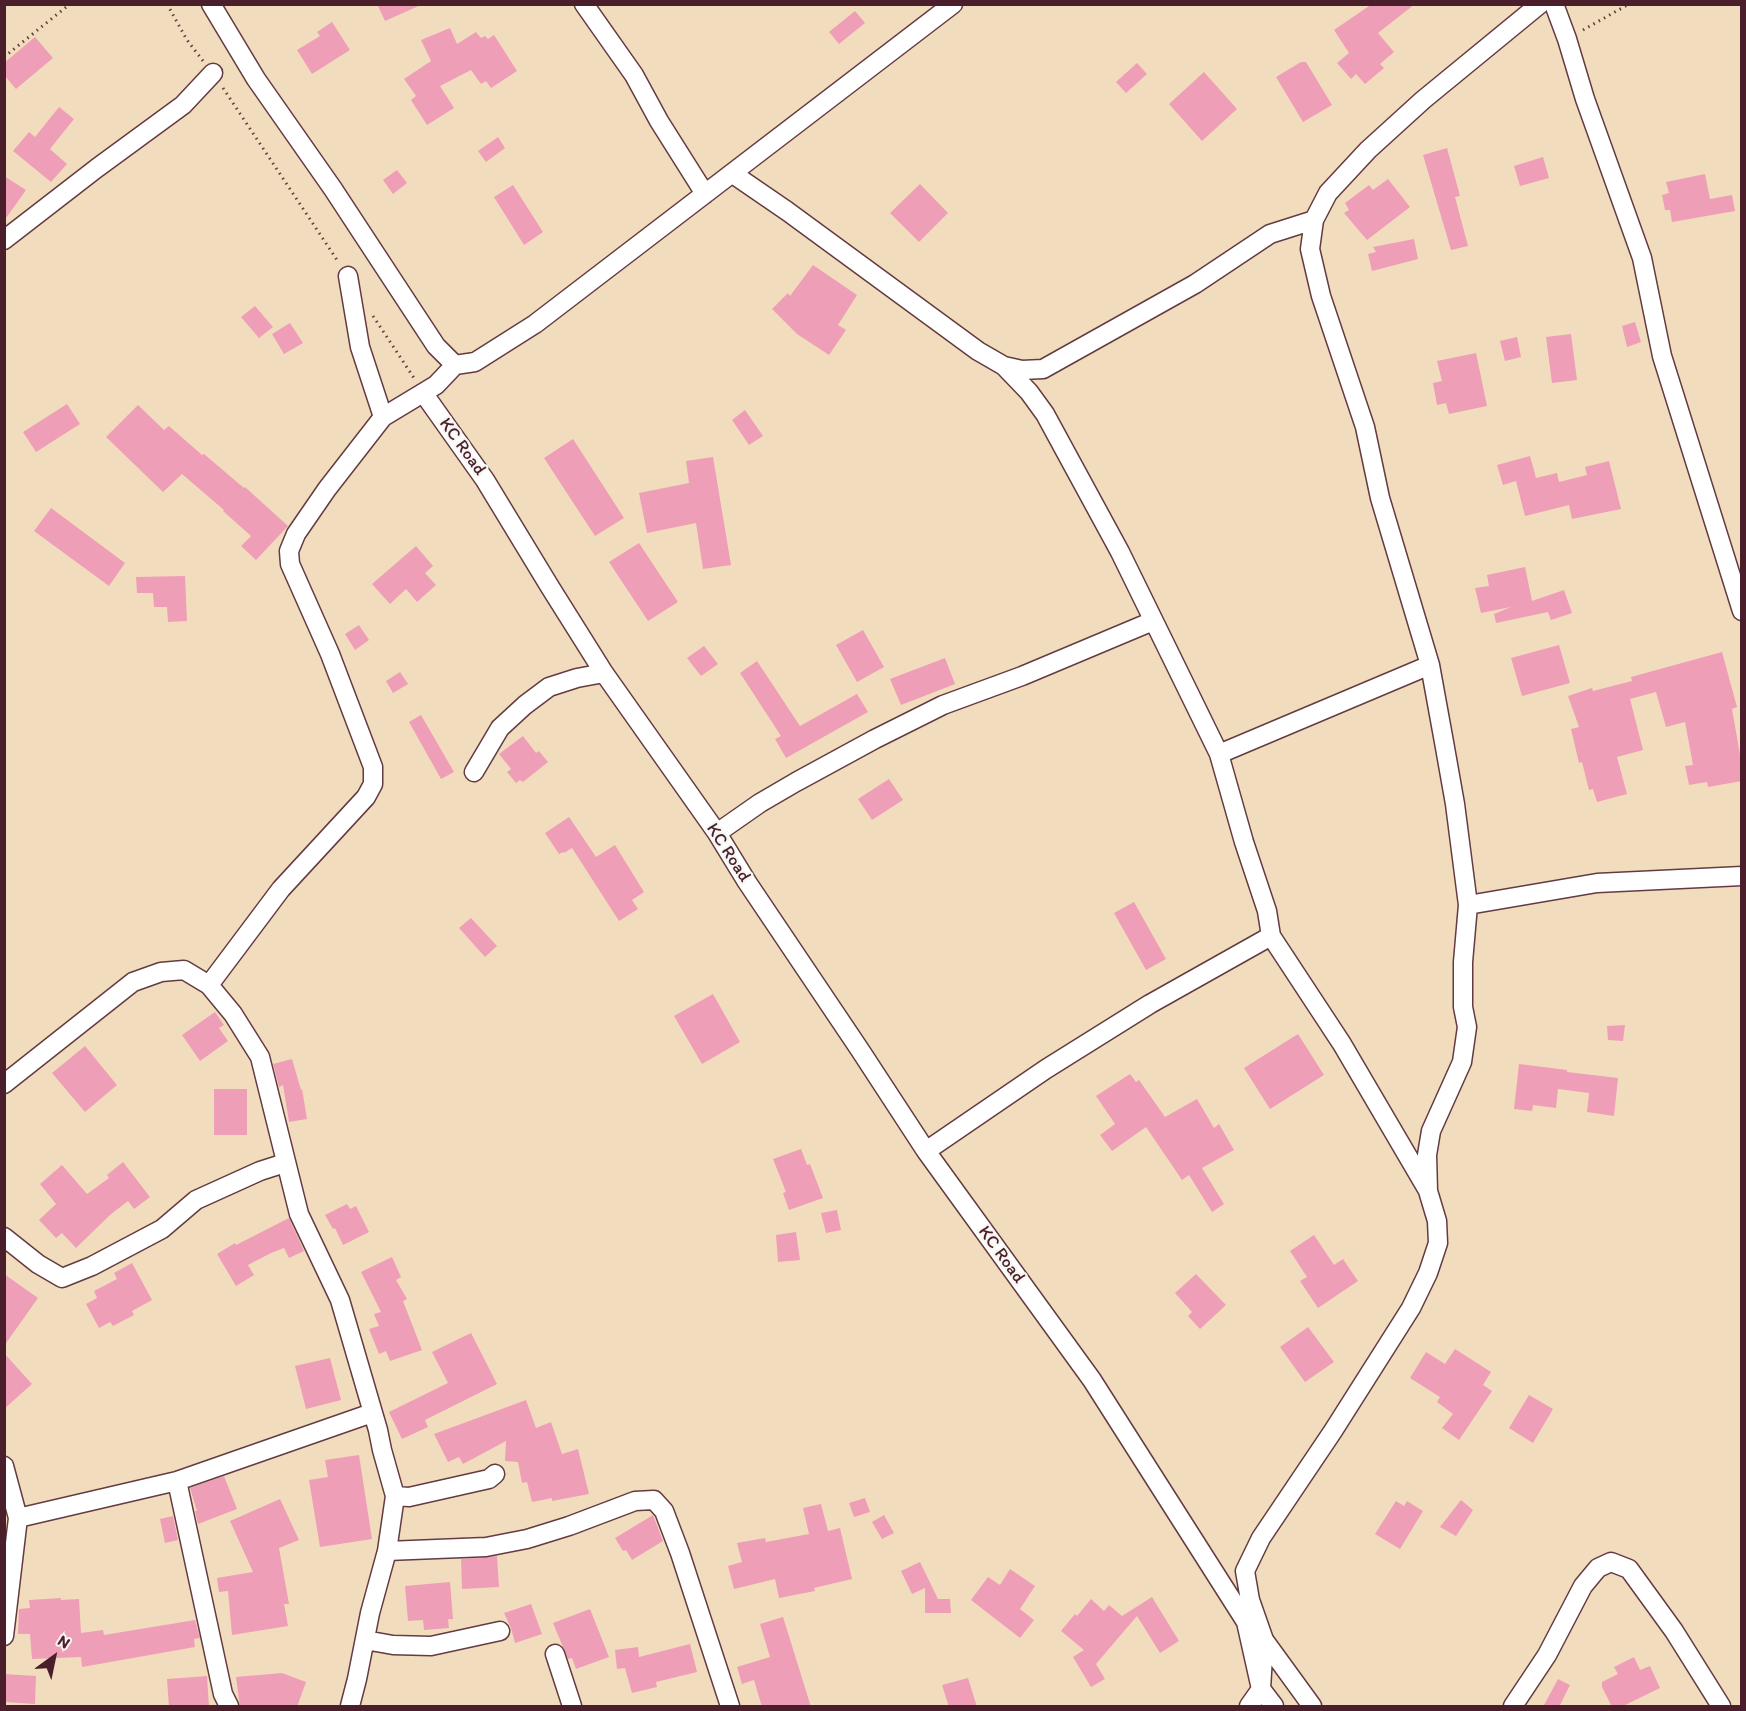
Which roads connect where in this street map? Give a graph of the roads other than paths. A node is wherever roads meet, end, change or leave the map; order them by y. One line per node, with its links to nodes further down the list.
1 (211, 4): 12 (street)
2 (584, 4): 8 (street)
3 (953, 4): 7 (street)
4 (1540, 4): 9 (street)
5 (1554, 4): 16 (street)
6 (213, 73): 10 (street)
7 (733, 174): 8 (street); 13 (street)
8 (705, 194): 12 (street)
9 (1314, 220): 13 (street); 18 (street)
10 (4, 240)
11 (348, 276): 15 (street)
12 (455, 365): 14 (street)
13 (1004, 366): 17 (street)
14 (424, 394): 15 (street); 19 (street, KC Road)
15 (383, 417): 26 (street)
16 (1742, 611)
17 (1153, 621): 20 (street); 22 (street)
18 (1430, 665): 20 (street); 24 (street)
19 (604, 673): 21 (street); 22 (street, KC Road)
20 (1219, 754): 25 (street)
21 (474, 772)
22 (717, 833): 28 (street, KC Road)
23 (1742, 876): 24 (street)
24 (1468, 905): 30 (street)
25 (1272, 936): 28 (street); 30 (street)
26 (209, 985): 27 (street); 29 (street)
27 (4, 1084)
28 (926, 1151): 44 (street, KC Road)
29 (285, 1163): 31 (street); 32 (street)
30 (1428, 1191): 42 (street)
31 (4, 1237)
32 (372, 1413): 35 (street); 36 (street)
33 (4, 1466): 37 (street)
34 (495, 1474): 36 (street)
35 (177, 1481): 37 (street); 45 (street)
36 (395, 1496): 38 (street)
37 (18, 1518): 40 (street)
38 (387, 1551): 41 (street); 48 (street)
39 (500, 1631): 41 (street)
40 (4, 1636)
41 (364, 1640): 46 (street)
42 (1264, 1640): 44 (street); 51 (street)
43 (555, 1654): 47 (street)
44 (1261, 1689): 49 (street); 50 (street, KC Road)
45 (228, 1707)
46 (350, 1707)
47 (572, 1707)
48 (730, 1707)
49 (1249, 1707)
50 (1274, 1707)
51 (1312, 1707)
52 (1513, 1707): 53 (street)
53 (1721, 1707)

